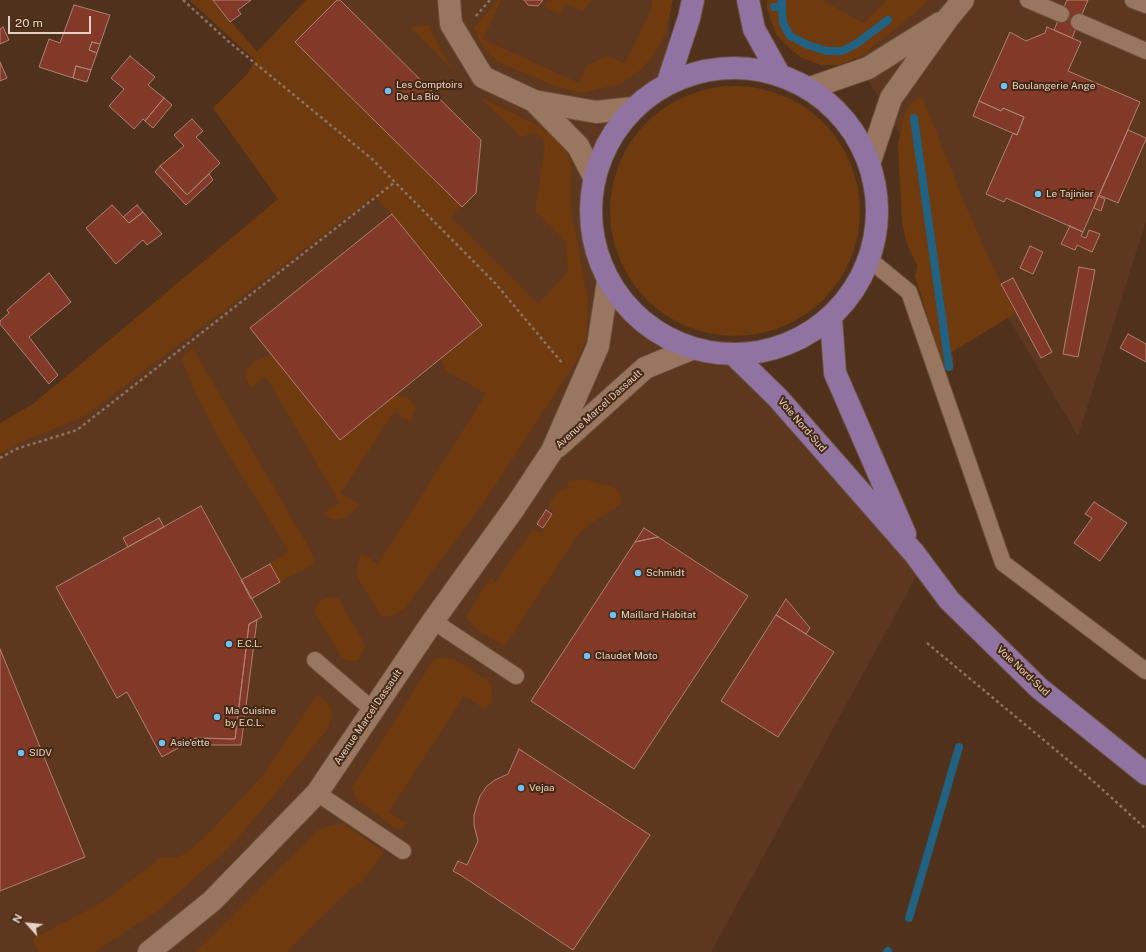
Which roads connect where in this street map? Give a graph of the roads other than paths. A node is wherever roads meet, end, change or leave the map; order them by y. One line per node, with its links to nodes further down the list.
1 (450, 0): 15 (street)
2 (693, 0): 13 (main road)
3 (748, 0): 12 (main road)
4 (963, 0): 9 (street)
5 (1028, 0): 8 (lane)
6 (1133, 0): 7 (lane)
7 (1146, 5)
8 (1061, 14)
9 (948, 18): 14 (street); 17 (street)
10 (1079, 22): 11 (lane)
11 (1146, 51)
12 (779, 74): 13 (main road); 14 (main road)
13 (668, 82): 16 (main road)
14 (810, 88): 17 (main road)
15 (534, 101): 16 (street); 18 (street)
16 (633, 108): 18 (main road)
17 (870, 161): 19 (main road)
18 (594, 177): 20 (main road)
19 (870, 260): 21 (main road); 28 (lane)
20 (608, 282): 22 (main road); 24 (street, Avenue Marcel Dassault)
21 (831, 318): 23 (main road); 25 (main road, Voie Nord-Sud)
22 (691, 349): 23 (main road); 24 (street, Avenue Marcel Dassault)
23 (734, 355): 25 (main road, Voie Nord-Sud)
24 (552, 451): 26 (street, Avenue Marcel Dassault)
25 (914, 553): 31 (main road, Voie Nord-Sud)
26 (433, 622): 29 (lane); 30 (street, Avenue Marcel Dassault)
27 (315, 660): 30 (lane)
28 (1146, 671)
29 (516, 676)
30 (374, 710): 32 (street, Avenue Marcel Dassault)
31 (1146, 774)
32 (317, 793): 33 (lane); 34 (street, Avenue Marcel Dassault)
33 (403, 851)
34 (149, 952)

